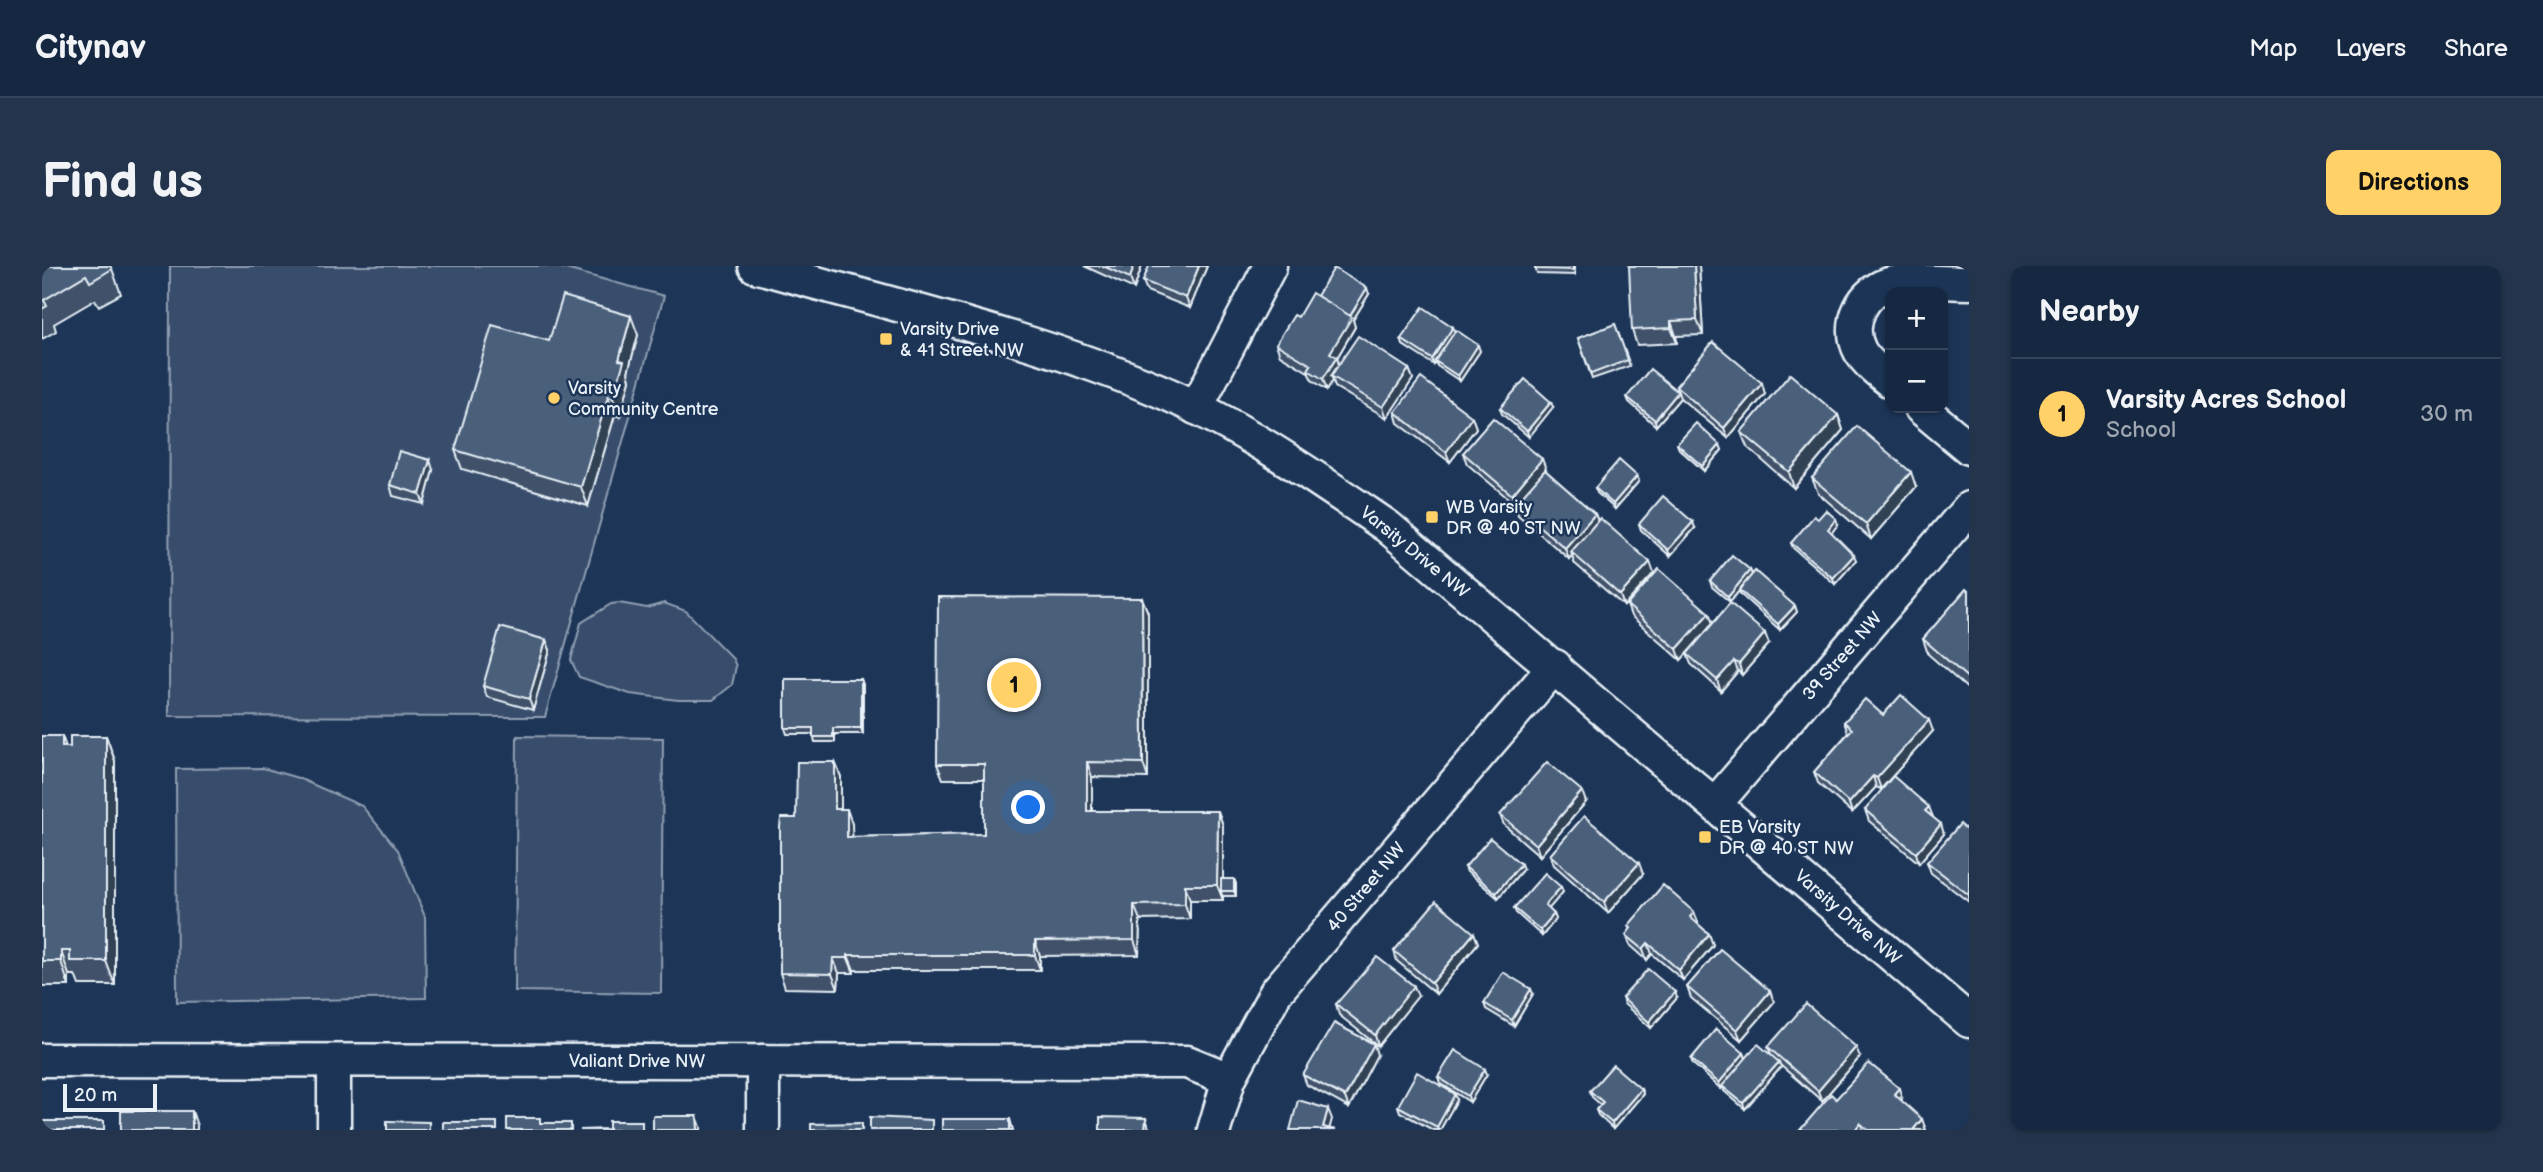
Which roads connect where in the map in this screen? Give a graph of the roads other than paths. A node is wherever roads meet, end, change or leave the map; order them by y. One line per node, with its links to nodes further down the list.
1 (755, 266): 5 (street, Varsity Drive NW)
2 (1270, 266): 5 (street)
3 (1969, 283): 4 (street)
4 (1885, 377)
5 (1196, 408): 9 (street, Varsity Drive NW)
6 (1927, 413): 7 (street)
7 (1969, 448)
8 (1969, 508): 10 (street, 39 Street NW)
9 (1555, 666): 10 (street, Varsity Drive NW); 15 (street, 40 Street NW)
10 (1716, 803): 11 (street, Varsity Drive NW)
11 (1969, 1021)
12 (42, 1060): 13 (street, Valiant Drive NW)
13 (334, 1061): 14 (street, Valiant Drive NW); 16 (street)
14 (763, 1061): 15 (street, Valiant Drive NW); 17 (street)
15 (1229, 1079): 18 (street, 40 Street NW)
16 (334, 1130)
17 (763, 1130)
18 (1214, 1130)

